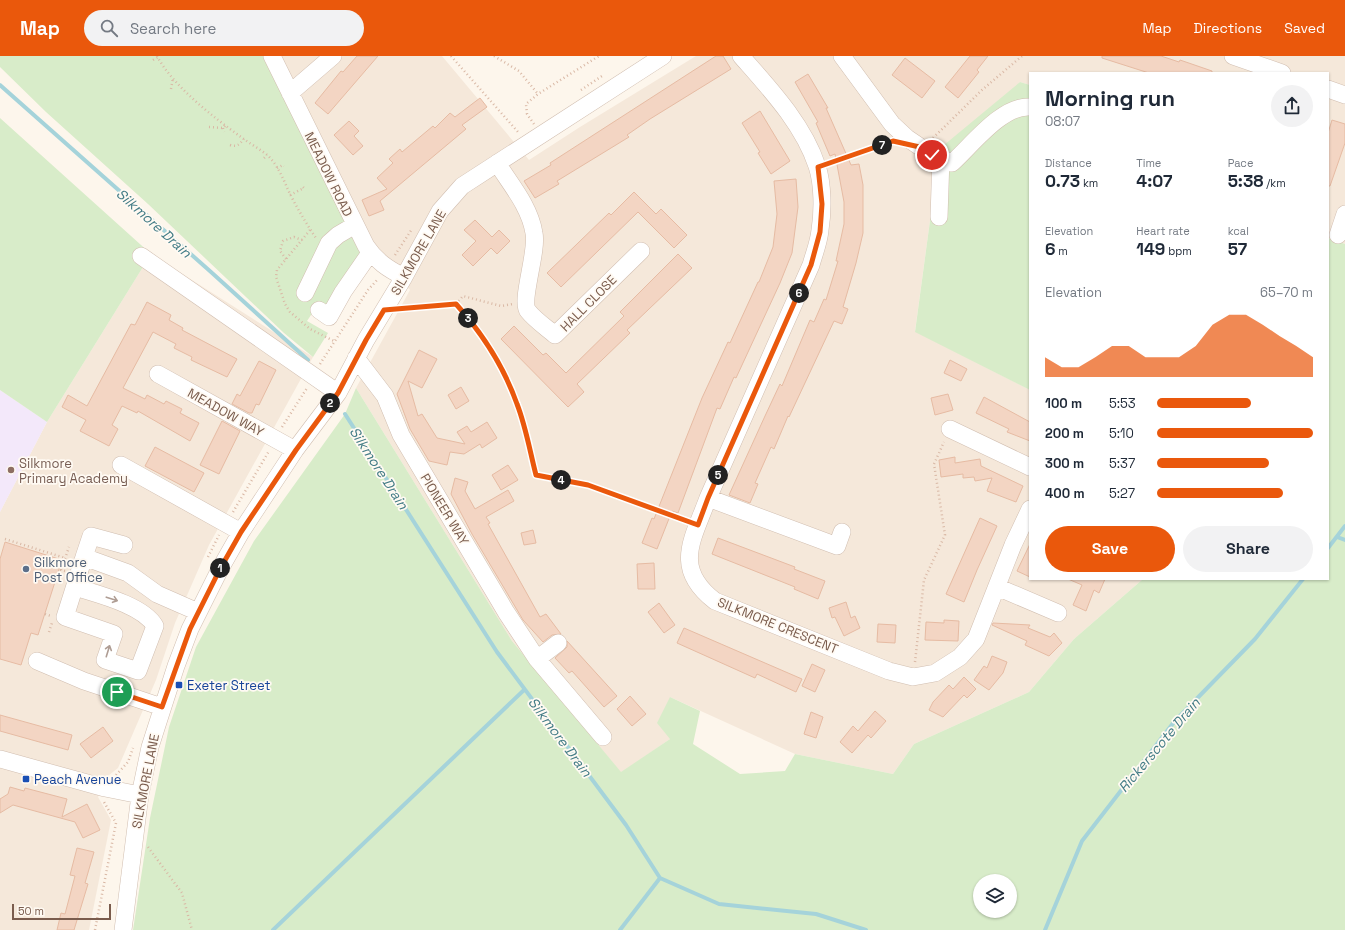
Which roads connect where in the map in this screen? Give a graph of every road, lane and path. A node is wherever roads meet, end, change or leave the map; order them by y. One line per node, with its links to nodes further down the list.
1 (272, 56): 17 (street, MEADOW ROAD)
2 (333, 56): 17 (street)
3 (451, 56): 25 (path)
4 (494, 56): 18 (path)
5 (599, 56): 18 (path)
6 (663, 56): 33 (street, SILKMORE LANE)
7 (742, 56): 35 (street, SILKMORE CRESCENT)
8 (842, 56): 29 (street)
9 (1022, 56): 29 (path)
10 (1233, 56): 13 (street)
11 (158, 57): 12 (path); 14 (path)
12 (153, 60)
13 (1279, 72)
14 (174, 78): 15 (path); 22 (path)
15 (170, 89)
16 (1329, 89): 19 (street)
17 (290, 93): 41 (street, MEADOW ROAD)
18 (538, 94): 21 (path)
19 (1345, 95)
20 (1029, 107): 32 (street)
21 (532, 123)
22 (225, 127): 23 (path); 24 (path); 26 (path)
23 (209, 128)
24 (224, 132)
25 (518, 132)
26 (244, 139): 28 (path); 30 (path)
27 (893, 141): 35 (path)
28 (230, 145)
29 (924, 148): 32 (street)
30 (267, 155): 31 (path); 36 (path)
31 (264, 158)
32 (941, 158): 40 (street)
33 (497, 163): 50 (street, SILKMORE LANE); 52 (street)
34 (284, 166): 36 (path)
35 (818, 167): 67 (street, SILKMORE CRESCENT)
36 (277, 168): 38 (path)
37 (303, 186): 38 (path)
38 (290, 195): 44 (path)
39 (1345, 214): 42 (street)
40 (939, 217)
41 (355, 225): 44 (street); 46 (street, MEADOW ROAD)
42 (1338, 235)
43 (302, 240): 48 (path)
44 (325, 250): 51 (street)
45 (641, 251): 52 (street, HALL CLOSE)
46 (370, 253): 50 (street, MEADOW ROAD); 54 (street)
47 (141, 256): 60 (street)
48 (286, 259)
49 (380, 276): 57 (path)
50 (404, 277): 55 (street, SILKMORE LANE)
51 (305, 293)
52 (525, 302): 53 (path)
53 (456, 304): 55 (path); 70 (path)
54 (319, 310)
55 (384, 310): 56 (street, SILKMORE LANE)
56 (356, 358): 60 (street, SILKMORE LANE); 83 (street, PIONEER WAY)
57 (318, 368)
58 (158, 374): 63 (street, MEADOW WAY)
59 (307, 388): 61 (path)
60 (338, 393): 63 (street, SILKMORE LANE)
61 (281, 429)
62 (950, 429): 66 (street); 85 (path)
63 (296, 450): 71 (street, SILKMORE LANE)
64 (268, 451): 68 (path)
65 (120, 465): 71 (street)
66 (1029, 467)
67 (708, 498): 70 (street, SILKMORE CRESCENT); 72 (street)
68 (235, 508)
69 (1029, 511): 79 (street, SILKMORE CRESCENT)
70 (698, 525): 85 (street, SILKMORE CRESCENT)
71 (241, 532): 80 (street, SILKMORE LANE)
72 (842, 532)
73 (4, 540): 77 (path)
74 (124, 545): 76 (street)
75 (69, 547): 77 (path)
76 (84, 557): 78 (street); 80 (street)
77 (65, 558): 78 (path)
78 (71, 579): 78 (street, one-way to 78)
79 (997, 587): 81 (street); 85 (street, SILKMORE CRESCENT)
80 (198, 612): 86 (street, SILKMORE LANE)
81 (1058, 613)
82 (558, 642): 83 (street)
83 (537, 659): 87 (street, PIONEER WAY)
84 (37, 661): 86 (street)
85 (913, 677)
86 (162, 707): 91 (street, SILKMORE LANE)
87 (603, 737)
88 (134, 746): 90 (path)
89 (0, 759): 91 (street)
90 (112, 778)
91 (140, 795): 93 (street, SILKMORE LANE)
92 (102, 799): 94 (path)
93 (135, 830): 95 (street, SILKMORE LANE); 96 (path)
94 (95, 930)
95 (123, 930)
96 (192, 930)

